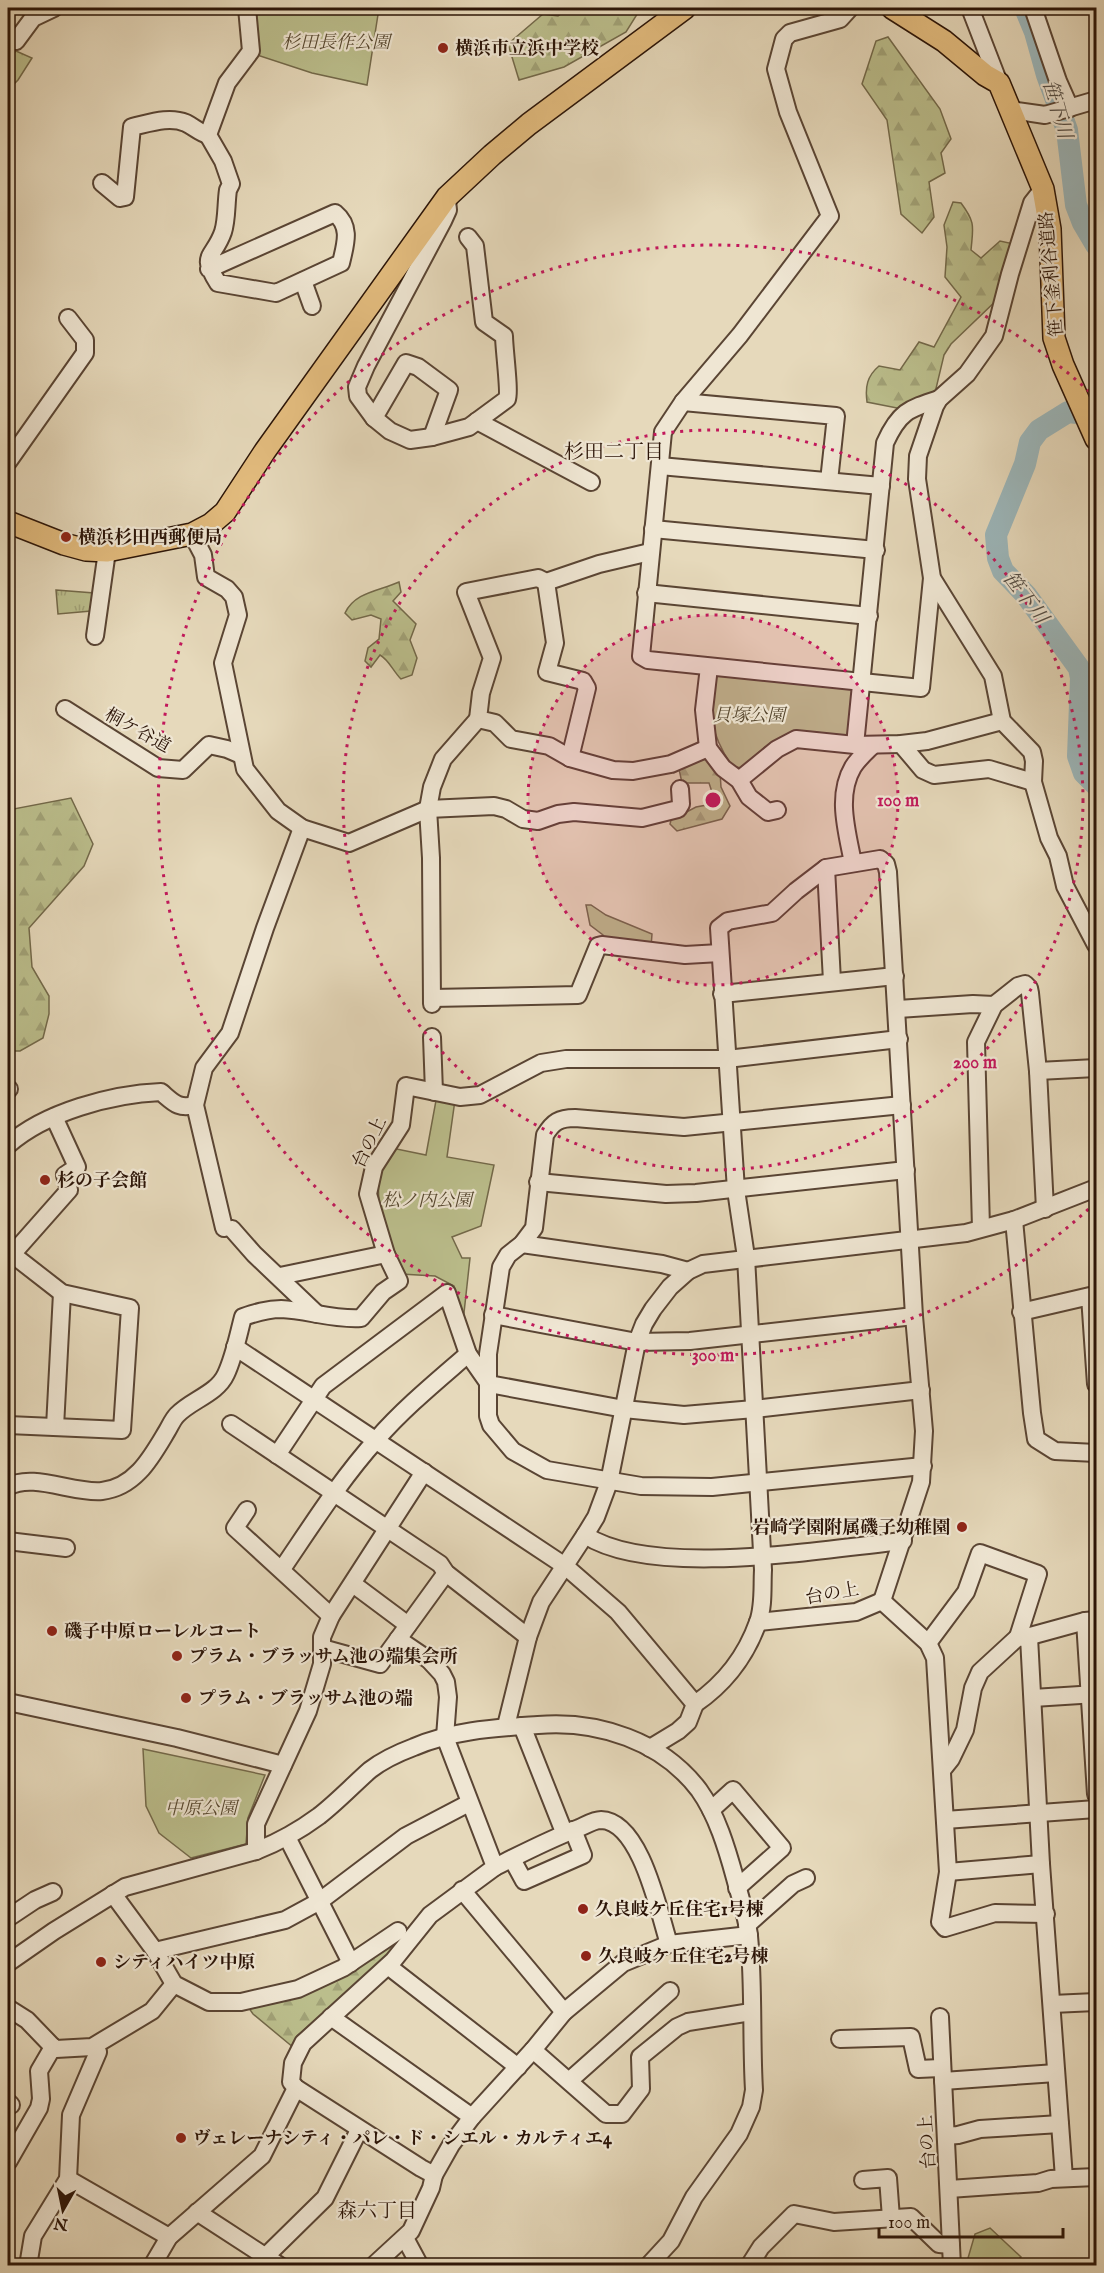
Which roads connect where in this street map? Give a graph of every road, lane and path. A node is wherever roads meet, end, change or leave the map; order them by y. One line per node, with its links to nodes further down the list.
1 (54, 8): 8 (street)
2 (247, 8): 13 (street)
3 (685, 8): 16 (main road)
4 (850, 8): 23 (street)
5 (892, 8): 9 (main road)
6 (970, 8): 9 (street, 笹下釜利谷道路)
7 (1034, 8): 11 (street)
8 (16, 41)
9 (999, 83): 12 (main road, 笹下釜利谷道路)
10 (1096, 100): 11 (street)
11 (1070, 108): 12 (street)
12 (1011, 110): 15 (main road, 笹下釜利谷道路)
13 (208, 135): 14 (street); 18 (street)
14 (102, 183)
15 (1043, 189): 22 (street); 26 (main road, 笹下釜利谷道路)
16 (447, 196): 24 (street); 35 (main road)
17 (468, 237): 25 (street)
18 (209, 269): 19 (street); 19 (street)
19 (303, 280): 20 (street)
20 (312, 306)
21 (68, 318): 28 (street)
22 (939, 399): 32 (street); 39 (street)
23 (683, 402): 29 (street); 30 (street)
24 (374, 418): 27 (street); 27 (street)
25 (477, 421): 27 (street); 31 (street)
26 (1095, 436)
27 (432, 438)
28 (8, 462)
29 (660, 466): 30 (street); 34 (street)
30 (829, 481): 32 (street)
31 (591, 482)
32 (880, 486): 36 (street)
33 (8, 522): 37 (main road)
34 (653, 529): 36 (street); 38 (street)
35 (192, 534): 37 (main road); 52 (street)
36 (876, 550): 42 (street)
37 (107, 551): 43 (street)
38 (650, 552): 40 (street); 41 (street)
39 (932, 578): 45 (street); 48 (street)
40 (546, 582): 47 (street); 53 (street)
41 (646, 593): 42 (street); 44 (street)
42 (869, 616): 45 (street)
43 (95, 636)
44 (709, 667): 45 (street); 51 (street)
45 (862, 682): 50 (street)
46 (64, 709): 52 (street, 桐ケ谷道)
47 (478, 719): 53 (street); 57 (street)
48 (1002, 721): 49 (street); 55 (street)
49 (901, 744): 50 (street); 55 (street)
50 (863, 745): 54 (street); 60 (street)
51 (708, 748): 53 (street); 54 (street)
52 (241, 755): 59 (street)
53 (570, 758)
54 (739, 780): 58 (street)
55 (1033, 782): 62 (street)
56 (680, 789): 57 (street)
57 (428, 809): 59 (street); 63 (street)
58 (777, 810)
59 (302, 828): 75 (street)
60 (853, 863): 61 (street); 64 (street)
61 (826, 868): 63 (street); 65 (street)
62 (1096, 945)
63 (720, 952): 66 (street)
64 (895, 976): 65 (street); 68 (street)
65 (832, 981): 66 (street)
66 (722, 994): 71 (street)
67 (994, 1005): 68 (street); 73 (street); 86 (street)
68 (898, 1009): 70 (street)
69 (432, 1037): 74 (street)
70 (899, 1040): 71 (street); 76 (street)
71 (727, 1059): 74 (street); 78 (street)
72 (1096, 1068): 73 (street)
73 (1038, 1071): 84 (street)
74 (434, 1092): 89 (street, 台の上)
75 (195, 1105): 77 (street); 93 (street)
76 (902, 1105): 78 (street); 80 (street)
77 (54, 1117): 79 (street); 90 (street)
78 (731, 1123): 81 (street); 83 (street)
79 (8, 1145)
80 (906, 1170): 83 (street); 87 (street)
81 (538, 1182): 83 (street); 88 (street)
82 (1096, 1188): 84 (street)
83 (736, 1190): 91 (street)
84 (1045, 1209): 85 (street)
85 (1014, 1220): 86 (street); 96 (street)
86 (981, 1228): 87 (street)
87 (909, 1238): 91 (street); 99 (street)
88 (522, 1244): 92 (street); 98 (street)
89 (386, 1254): 93 (street); 97 (street, 台の上)
90 (9, 1255): 94 (street)
91 (747, 1257): 92 (street); 100 (street)
92 (688, 1271): 101 (street)
93 (280, 1276): 97 (street)
94 (62, 1293): 112 (street); 112 (street)
95 (1093, 1296): 96 (street); 105 (street)
96 (1021, 1312): 114 (street)
97 (317, 1314): 102 (street)
98 (493, 1315): 101 (street); 104 (street)
99 (914, 1316): 100 (street); 106 (street)
100 (752, 1335): 101 (street); 109 (street)
101 (637, 1342): 108 (street)
102 (235, 1347): 107 (street); 120 (street)
103 (468, 1354): 104 (street); 107 (street); 113 (street)
104 (489, 1384): 108 (street); 118 (street)
105 (1096, 1384)
106 (921, 1390): 109 (street); 116 (street)
107 (313, 1398): 113 (street); 115 (street)
108 (624, 1409): 109 (street); 118 (street)
109 (754, 1409): 119 (street)
110 (231, 1424): 115 (street)
111 (8, 1425): 112 (street)
112 (55, 1427)
113 (377, 1439): 117 (street); 121 (street)
114 (1096, 1453)
115 (278, 1455): 121 (street)
116 (923, 1466): 119 (street); 126 (street)
117 (424, 1472): 123 (street); 129 (street)
118 (609, 1482): 119 (street); 124 (street)
119 (758, 1482): 128 (street)
120 (8, 1486)
121 (335, 1492): 123 (street); 130 (street)
122 (247, 1510): 130 (street)
123 (388, 1528): 131 (street); 132 (street)
124 (585, 1535): 128 (street); 129 (street)
125 (8, 1541): 127 (street)
126 (903, 1541): 128 (street); 133 (street)
127 (66, 1548)
128 (763, 1555): 136 (street)
129 (565, 1566): 138 (street); 145 (street)
130 (282, 1569): 134 (street)
131 (446, 1573): 137 (street); 138 (street)
132 (353, 1584): 134 (street); 137 (street)
133 (882, 1601): 136 (street, 台の上); 140 (street, 台の上)
134 (331, 1616): 141 (street)
135 (1091, 1620): 139 (street); 142 (street)
136 (758, 1622): 145 (street)
137 (403, 1632): 141 (street); 147 (street)
138 (528, 1637): 146 (street)
139 (1023, 1637): 140 (street); 143 (street); 150 (street)
140 (928, 1643): 150 (street)
141 (322, 1648): 149 (street)
142 (1093, 1694): 143 (street); 151 (street)
143 (1034, 1698): 155 (street)
144 (8, 1702): 149 (street)
145 (695, 1704): 148 (street)
146 (514, 1726): 147 (street); 148 (street); 157 (street)
147 (445, 1737): 152 (street); 158 (street)
148 (650, 1748): 154 (street)
149 (283, 1765): 159 (street)
150 (943, 1769): 156 (street)
151 (1096, 1794)
152 (469, 1803): 162 (street); 169 (street)
153 (1096, 1809): 155 (street)
154 (711, 1810): 165 (street); 165 (street)
155 (1040, 1812): 156 (street); 161 (street)
156 (945, 1820): 163 (street)
157 (568, 1831): 160 (street); 160 (street); 174 (street)
158 (287, 1837): 159 (street); 169 (street)
159 (256, 1851): 168 (street)
160 (512, 1859): 162 (street)
161 (1041, 1864): 163 (street); 170 (street)
162 (495, 1867): 166 (street)
163 (948, 1872): 170 (street)
164 (806, 1878): 172 (street)
165 (738, 1888): 172 (street)
166 (462, 1890): 178 (street); 184 (street)
167 (53, 1892): 171 (street)
168 (113, 1893): 175 (street); 177 (street)
169 (320, 1901): 175 (street); 176 (street)
170 (1046, 1914): 182 (street)
171 (8, 1918)
172 (748, 1930): 174 (street); 185 (street)
173 (398, 1931): 176 (street)
174 (669, 1944): 184 (street)
175 (155, 1951): 179 (street)
176 (351, 1963): 179 (street)
177 (8, 1964)
178 (388, 1966): 186 (street); 192 (street)
179 (174, 1984): 189 (street)
180 (670, 1991): 195 (street)
181 (1096, 2002): 182 (street)
182 (1052, 2004): 193 (street)
183 (8, 2008): 189 (street)
184 (564, 2012): 190 (street)
185 (751, 2012): 195 (street); 218 (street)
186 (331, 2017): 196 (street); 197 (street)
187 (940, 2017): 194 (street, 台の上)
188 (840, 2039): 194 (street)
189 (53, 2047): 201 (street)
190 (533, 2050): 192 (street); 195 (street)
191 (98, 2052): 205 (street)
192 (518, 2067): 197 (street)
193 (1056, 2073): 194 (street); 198 (street)
194 (942, 2075): 200 (street, 台の上)
195 (569, 2081)
196 (296, 2088): 199 (street); 208 (street)
197 (472, 2117): 202 (street)
198 (1060, 2124): 200 (street); 204 (street)
199 (359, 2130): 202 (street); 213 (street)
200 (946, 2136): 207 (street, 台の上)
201 (8, 2162)
202 (434, 2175): 211 (street)
203 (1096, 2177): 204 (street)
204 (1064, 2178): 207 (street)
205 (68, 2179): 210 (street); 214 (street)
206 (863, 2180): 209 (street)
207 (949, 2189): 212 (street, 台の上)
208 (197, 2212): 210 (street); 213 (street)
209 (891, 2218): 212 (street); 219 (street)
210 (169, 2236): 215 (street)
211 (405, 2238): 216 (street); 217 (street)
212 (951, 2254)
213 (272, 2263)
214 (28, 2265)
215 (152, 2265)
216 (373, 2265)
217 (420, 2265)
218 (648, 2265)
219 (749, 2265)

